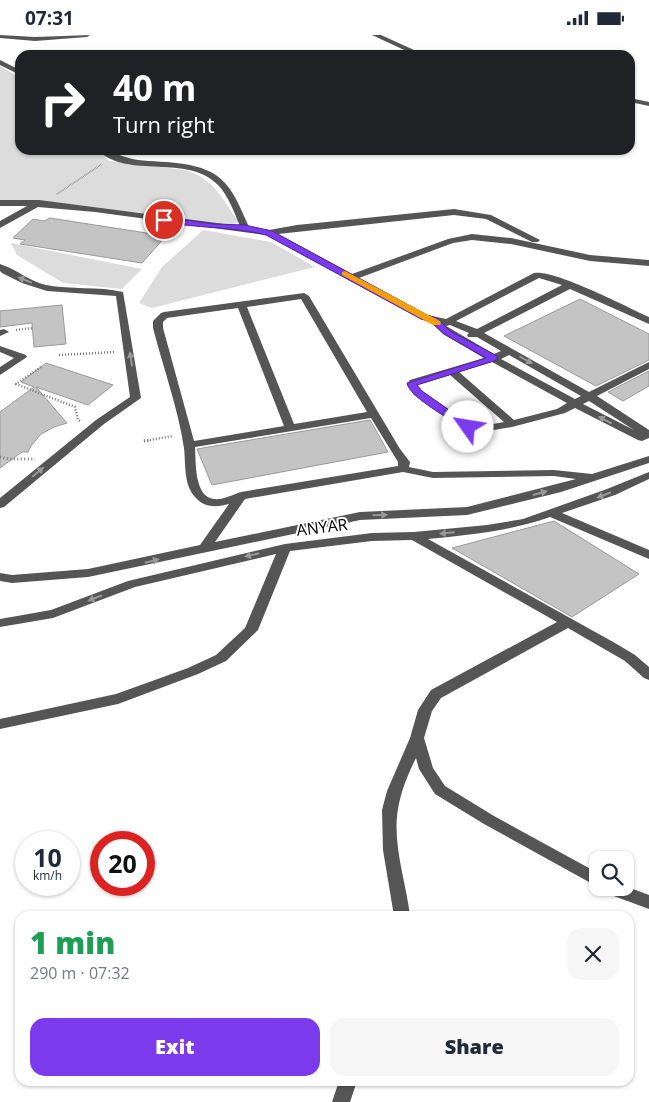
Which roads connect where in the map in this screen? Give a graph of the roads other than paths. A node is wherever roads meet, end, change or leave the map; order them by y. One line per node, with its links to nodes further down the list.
1 (87, 35): 3 (street)
2 (375, 35): 4 (street)
3 (0, 36)
4 (410, 50)
5 (0, 61): 6 (street)
6 (15, 70)
7 (635, 101): 8 (street)
8 (649, 104)
9 (110, 155): 13 (street)
10 (0, 203): 11 (street)
11 (40, 204): 12 (street); 13 (street)
12 (0, 225)
13 (245, 227): 14 (street)
14 (269, 233): 15 (street); 18 (street)
15 (549, 247): 16 (street); 18 (street)
16 (649, 263)
17 (0, 267): 44 (street, one-way to 17)
18 (353, 277): 22 (street)
19 (570, 285): 21 (street); 22 (street); 23 (street)
20 (241, 304): 33 (street); 35 (street); 38 (street)
21 (649, 321)
22 (440, 322): 23 (street); 24 (street)
23 (476, 333): 24 (street); 26 (street)
24 (460, 340): 27 (street)
25 (0, 349): 30 (street)
26 (509, 351): 27 (street); 31 (street, one-way to 31)
27 (494, 358): 29 (street); 32 (street)
28 (649, 365): 31 (street)
29 (452, 371): 34 (street); 34 (street)
30 (0, 372)
31 (589, 396): 32 (street); 36 (street)
32 (576, 403): 34 (street); 37 (street, one-way to 32)
33 (374, 414): 35 (street); 40 (street)
34 (512, 424)
35 (290, 427): 38 (street)
36 (649, 435)
37 (649, 441)
38 (188, 445): 43 (street)
39 (649, 459): 42 (street, ANYAR)
40 (403, 469): 42 (street); 43 (street)
41 (649, 475): 45 (street, ANYAR, one-way to 45)
42 (592, 477): 47 (street, ANYAR, one-way to 42)
43 (241, 496): 47 (street)
44 (0, 504)
45 (553, 514): 46 (street, ANYAR, one-way to 46); 49 (street)
46 (414, 536): 48 (street, ANYAR); 51 (street)
47 (204, 548): 50 (street, ANYAR, one-way to 47)
48 (286, 548): 52 (street, ANYAR, one-way to 52); 54 (street)
49 (649, 555)
50 (0, 577)
51 (568, 622): 53 (street); 55 (street)
52 (0, 623)
53 (649, 675)
54 (0, 725)
55 (417, 738): 56 (street); 59 (street)
56 (589, 876)
57 (633, 896): 58 (street)
58 (649, 902)
59 (401, 911)
60 (346, 1086): 61 (street)
61 (341, 1102)

